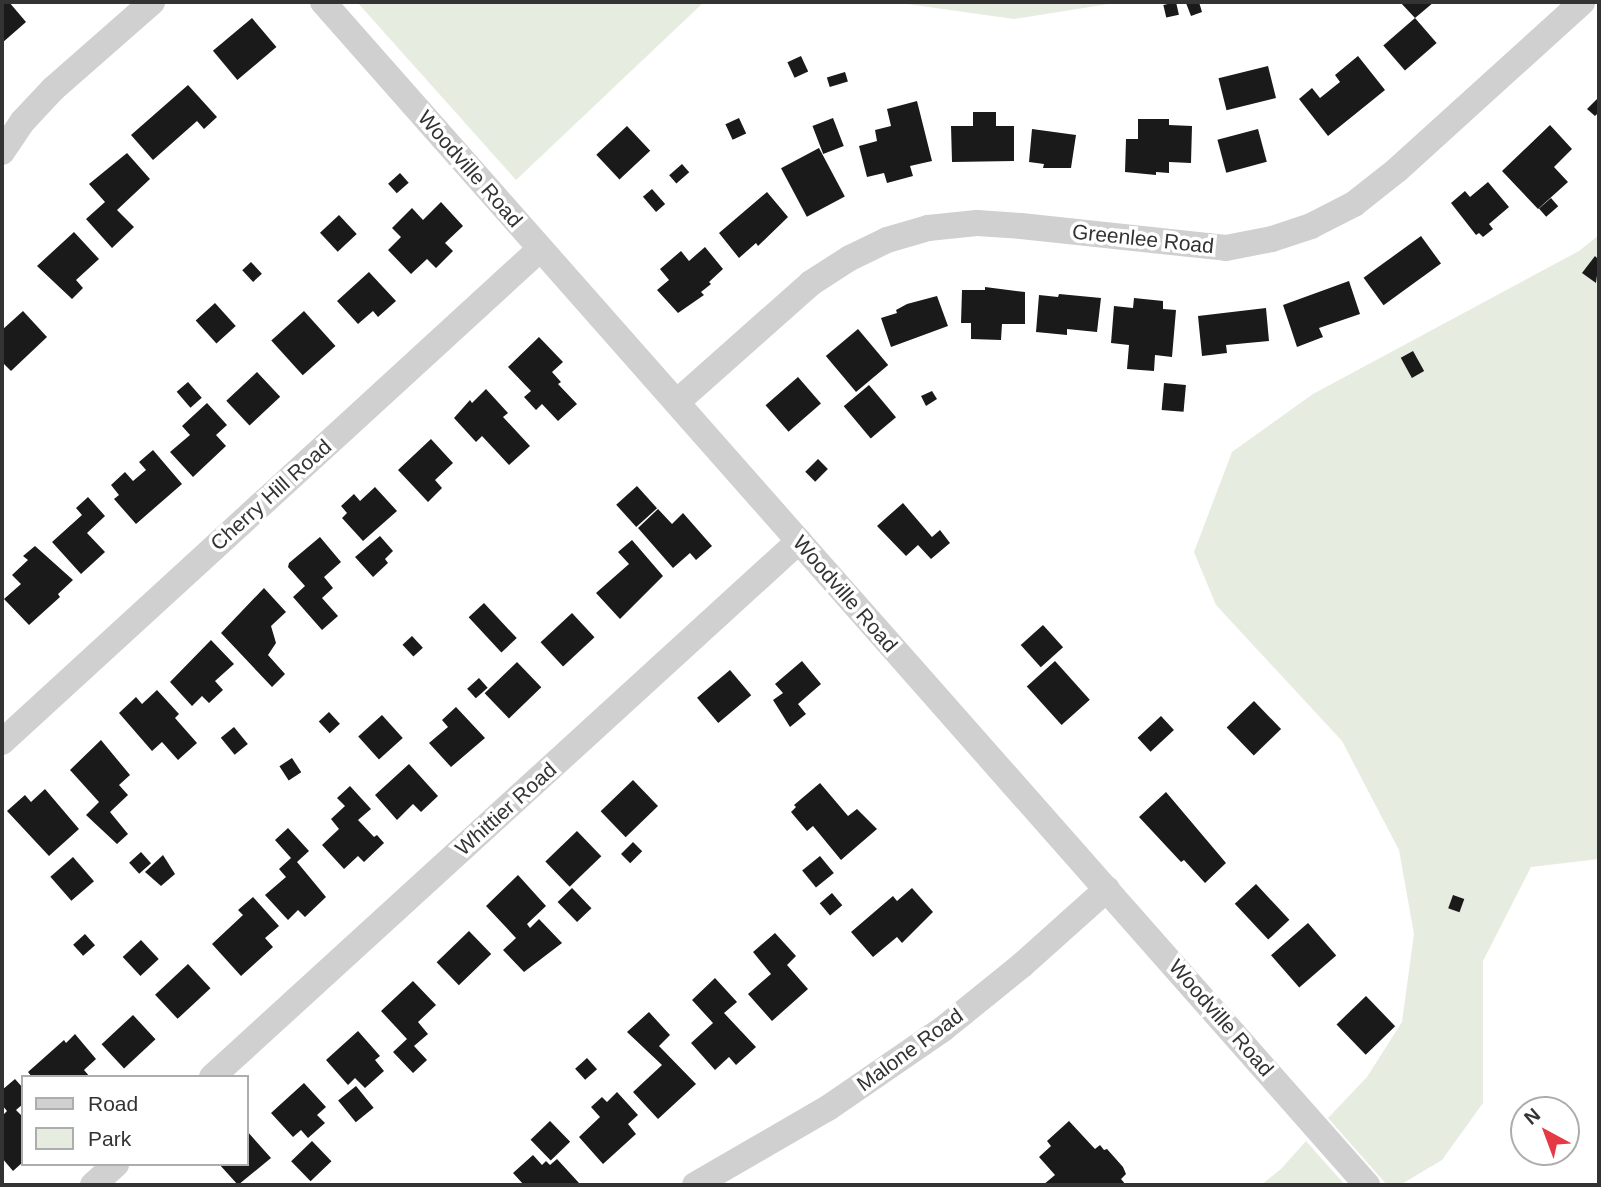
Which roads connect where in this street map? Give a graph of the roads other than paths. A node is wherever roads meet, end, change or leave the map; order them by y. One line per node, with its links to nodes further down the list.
1 (152, 2): 4 (street)
2 (323, 2): 5 (street, Woodville Road)
3 (1582, 2): 6 (street, Greenlee Road)
4 (2, 152)
5 (540, 249): 6 (street, Woodville Road); 8 (street, Cherry Hill Road)
6 (677, 402): 7 (street, Woodville Road)
7 (799, 541): 9 (street, Woodville Road); 10 (street, Whittier Road)
8 (2, 742)
9 (1107, 889): 13 (street, Malone Road); 14 (street, Woodville Road)
10 (214, 1075)
11 (114, 1166): 12 (street)
12 (93, 1185)
13 (695, 1185)
14 (1367, 1185)

